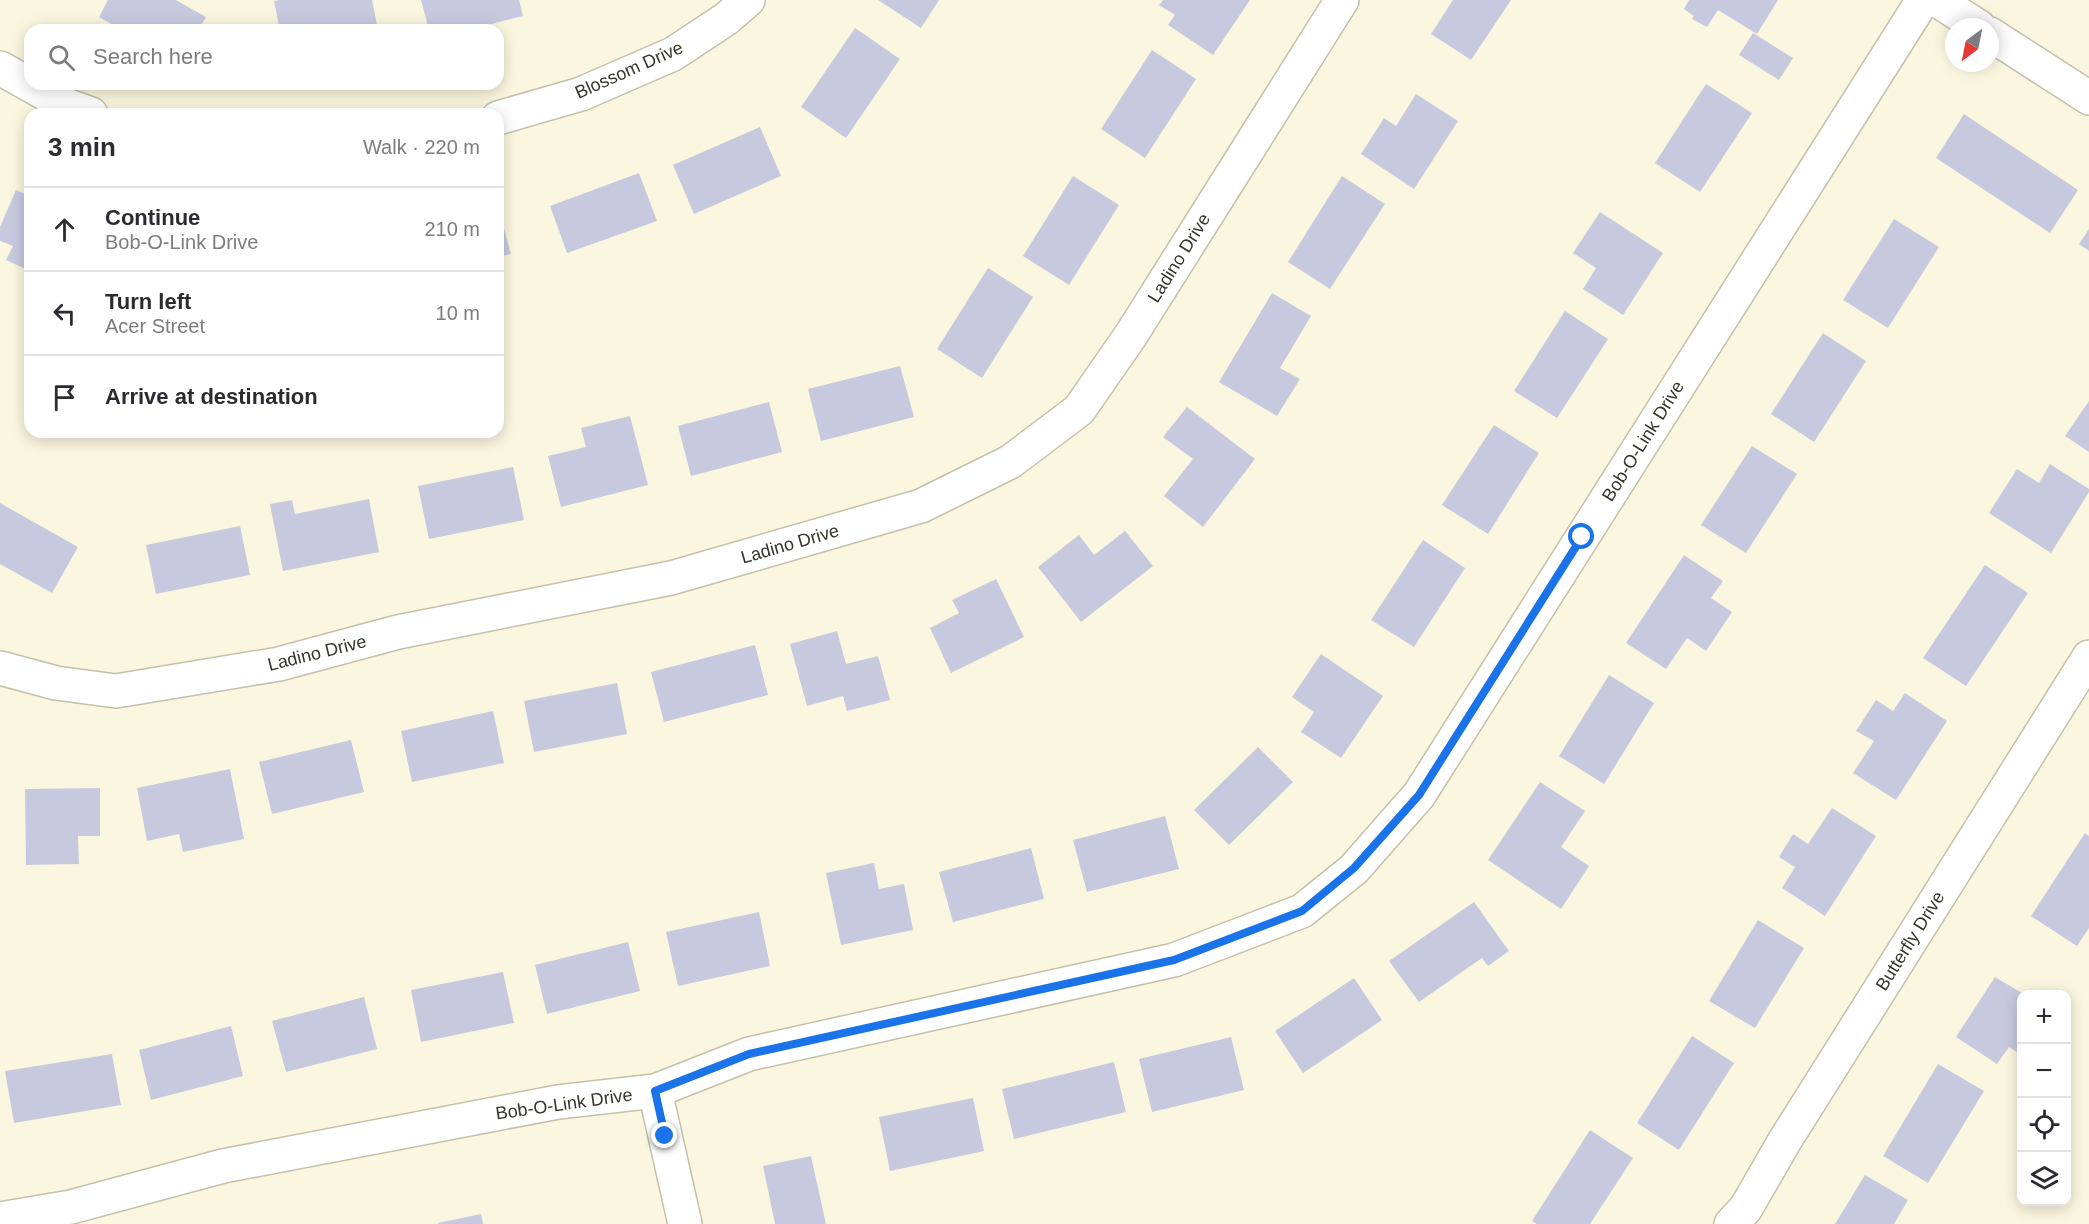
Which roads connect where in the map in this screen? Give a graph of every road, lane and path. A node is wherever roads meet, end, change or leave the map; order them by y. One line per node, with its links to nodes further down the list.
1 (748, 0): 12 (street, Blossom Drive)
2 (1342, 0): 14 (street, Ladino Drive)
3 (1923, 0): 15 (street, Bob-O-Link Drive)
4 (1937, 0): 5 (street)
5 (1965, 18)
6 (1999, 40): 10 (street)
7 (0, 68): 8 (street)
8 (24, 81)
9 (39, 90): 11 (street)
10 (2089, 98)
11 (74, 108)
12 (504, 116)
13 (2089, 657): 18 (street, Butterfly Drive)
14 (0, 668)
15 (655, 1091): 16 (street, Bob-O-Link Drive); 17 (street)
16 (0, 1219)
17 (685, 1224)
18 (1731, 1224)

